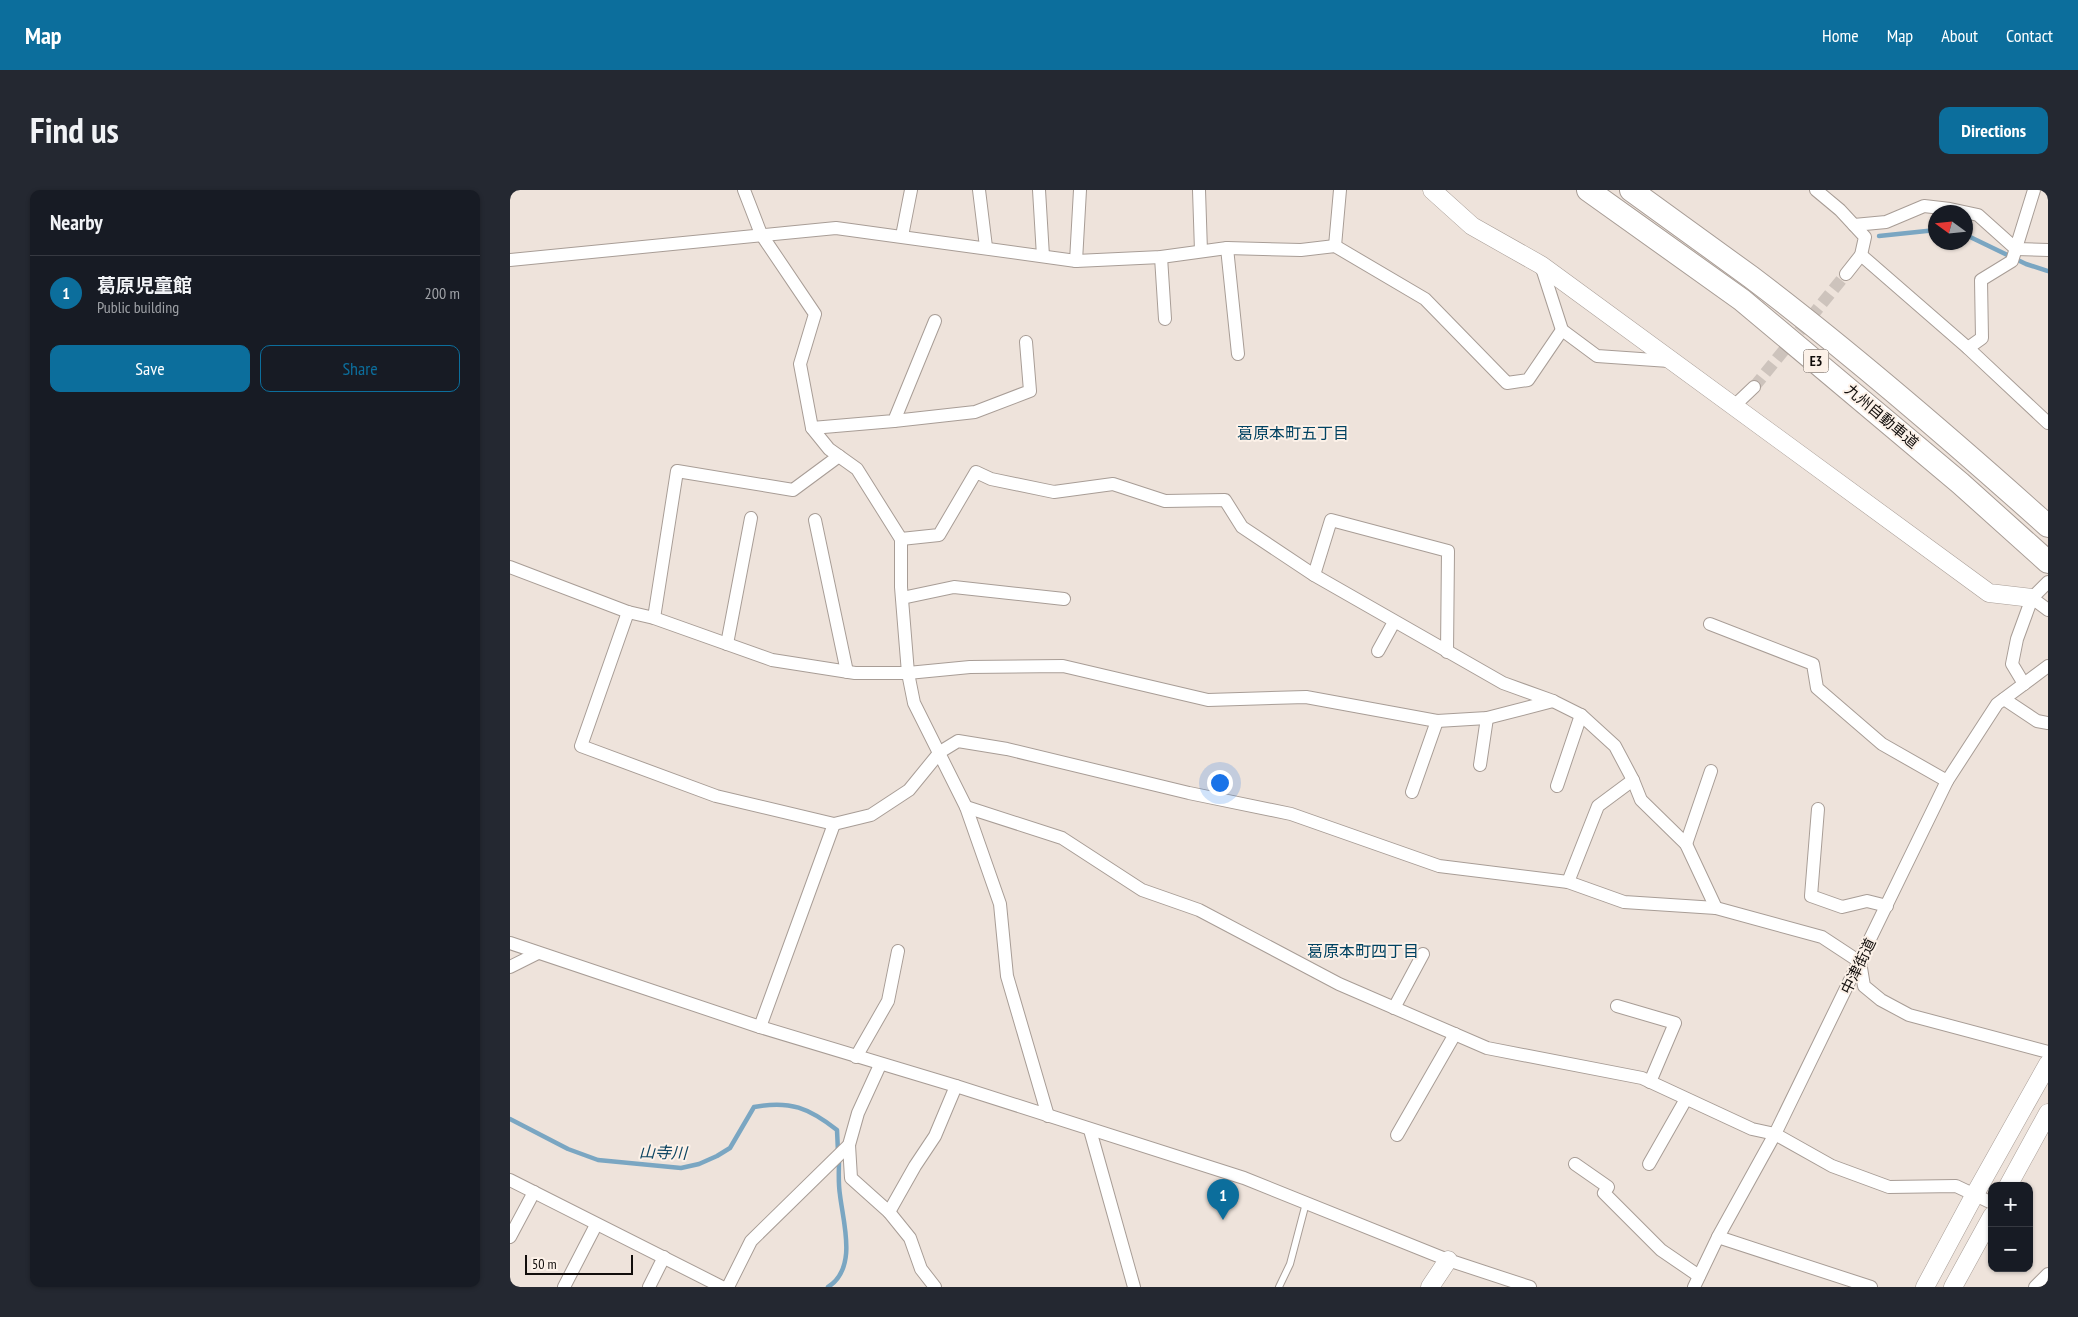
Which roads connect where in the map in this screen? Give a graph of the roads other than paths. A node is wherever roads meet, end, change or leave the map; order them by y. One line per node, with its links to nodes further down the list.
1 (744, 190): 14 (street)
2 (911, 190): 15 (street)
3 (979, 190): 17 (street)
4 (1039, 190): 23 (street)
5 (1080, 190): 26 (street)
6 (1199, 190): 21 (street)
7 (1340, 190): 16 (street)
8 (1432, 190): 27 (street)
9 (1588, 190): 46 (highway, 九州自動車道 / E3)
10 (1631, 190): 44 (highway, 九州自動車道 / E3)
11 (1816, 190): 13 (street)
12 (2034, 190): 19 (street)
13 (1854, 225): 19 (street); 22 (street)
14 (761, 234): 15 (street); 25 (street); 40 (street)
15 (902, 236): 17 (street)
16 (1335, 246): 18 (street); 31 (street)
17 (986, 247): 23 (street)
18 (1227, 248): 21 (street); 34 (street)
19 (2016, 249): 20 (street); 33 (street)
20 (2048, 250)
21 (1201, 251): 24 (street)
22 (1861, 255): 28 (street); 33 (street)
23 (1043, 256): 26 (street)
24 (1161, 257): 26 (street); 29 (street)
25 (510, 260)
26 (1076, 261)
27 (1541, 265): 31 (street); 35 (street)
28 (1846, 274)
29 (1165, 319)
30 (936, 320): 38 (street)
31 (1562, 330): 35 (street)
32 (1026, 342): 38 (street)
33 (1968, 348): 39 (street)
34 (1238, 354)
35 (1669, 361): 37 (street)
36 (1754, 387): 37 (street)
37 (1734, 407): 51 (street)
38 (894, 421): 40 (street)
39 (2048, 423)
40 (812, 428): 41 (street)
41 (839, 456): 45 (street); 55 (street)
42 (751, 518): 58 (street)
43 (815, 520): 62 (street)
44 (2048, 526)
45 (901, 539): 48 (street); 50 (street)
46 (2041, 555)
47 (510, 567): 54 (street)
48 (1314, 576): 56 (street); 60 (street)
49 (2048, 582): 51 (street)
50 (902, 598): 52 (street); 63 (street)
51 (2032, 598): 53 (street); 64 (street)
52 (1064, 599)
53 (2048, 610)
54 (628, 612): 55 (street); 80 (street)
55 (654, 618): 58 (street)
56 (1394, 622): 59 (street); 60 (street)
57 (1710, 624): 75 (street)
58 (726, 644): 62 (street)
59 (1378, 651)
60 (1447, 652): 66 (street)
61 (2048, 666): 64 (street, 中津街道)
62 (847, 672): 63 (street)
63 (908, 673): 69 (street); 71 (street)
64 (2024, 684): 65 (street, 中津街道)
65 (2004, 699): 70 (street); 75 (street, 中津街道)
66 (1553, 702): 67 (street); 68 (street)
67 (1581, 715): 74 (street); 76 (street)
68 (1487, 718): 69 (street); 72 (street)
69 (1437, 721): 77 (street)
70 (2048, 724)
71 (940, 752): 78 (street); 80 (street); 82 (street)
72 (1480, 765)
73 (1711, 771): 81 (street)
74 (1633, 780): 81 (street); 82 (street)
75 (1947, 781): 83 (street, 中津街道)
76 (1557, 786)
77 (1412, 792)
78 (966, 807): 92 (street); 103 (street)
79 (1818, 809): 83 (street)
80 (834, 824): 93 (street)
81 (1686, 844): 84 (street)
82 (1568, 882): 84 (street)
83 (1887, 906): 89 (street, 中津街道)
84 (1716, 908): 89 (street)
85 (510, 943): 87 (street)
86 (898, 951): 96 (street)
87 (538, 953): 90 (street); 93 (street)
88 (1423, 954): 92 (street)
89 (1860, 962): 95 (street); 105 (street, 中津街道)
90 (510, 967)
91 (1617, 1006): 99 (street)
92 (1394, 1008): 94 (street)
93 (760, 1027): 96 (street)
94 (1455, 1034): 99 (street); 106 (street)
95 (2048, 1052)
96 (856, 1057): 98 (street)
97 (2048, 1064): 113 (street)
98 (880, 1065): 100 (street); 107 (street)
99 (1650, 1082): 101 (street)
100 (956, 1086): 103 (street); 116 (street)
101 (1686, 1099): 105 (street); 109 (street)
102 (2048, 1113): 111 (street)
103 (1048, 1116): 104 (street)
104 (1090, 1130): 115 (street); 130 (street)
105 (1776, 1134): 113 (street); 120 (street, 中津街道)
106 (1397, 1135)
107 (848, 1146): 116 (street); 128 (street)
108 (1576, 1164): 124 (street)
109 (1649, 1164)
110 (510, 1180): 112 (street)
111 (2010, 1182)
112 (534, 1192): 118 (street); 119 (street)
113 (1975, 1194): 114 (street); 135 (street)
114 (1988, 1201)
115 (1306, 1203): 122 (street); 131 (lane)
116 (889, 1212): 129 (street)
117 (1988, 1223): 136 (street)
118 (596, 1225): 121 (street); 125 (street)
119 (510, 1237)
120 (1718, 1237): 124 (street, 中津街道); 134 (street)
121 (664, 1257): 126 (street); 127 (street)
122 (1448, 1260): 132 (street); 133 (street)
123 (2048, 1274): 137 (street)
124 (1696, 1282)
125 (564, 1287)
126 (649, 1287)
127 (722, 1287)
128 (728, 1287)
129 (935, 1287)
130 (1134, 1287)
131 (1279, 1287)
132 (1430, 1287)
133 (1530, 1287)
134 (1871, 1287)
135 (1925, 1287)
136 (1953, 1287)
137 (2035, 1287)

